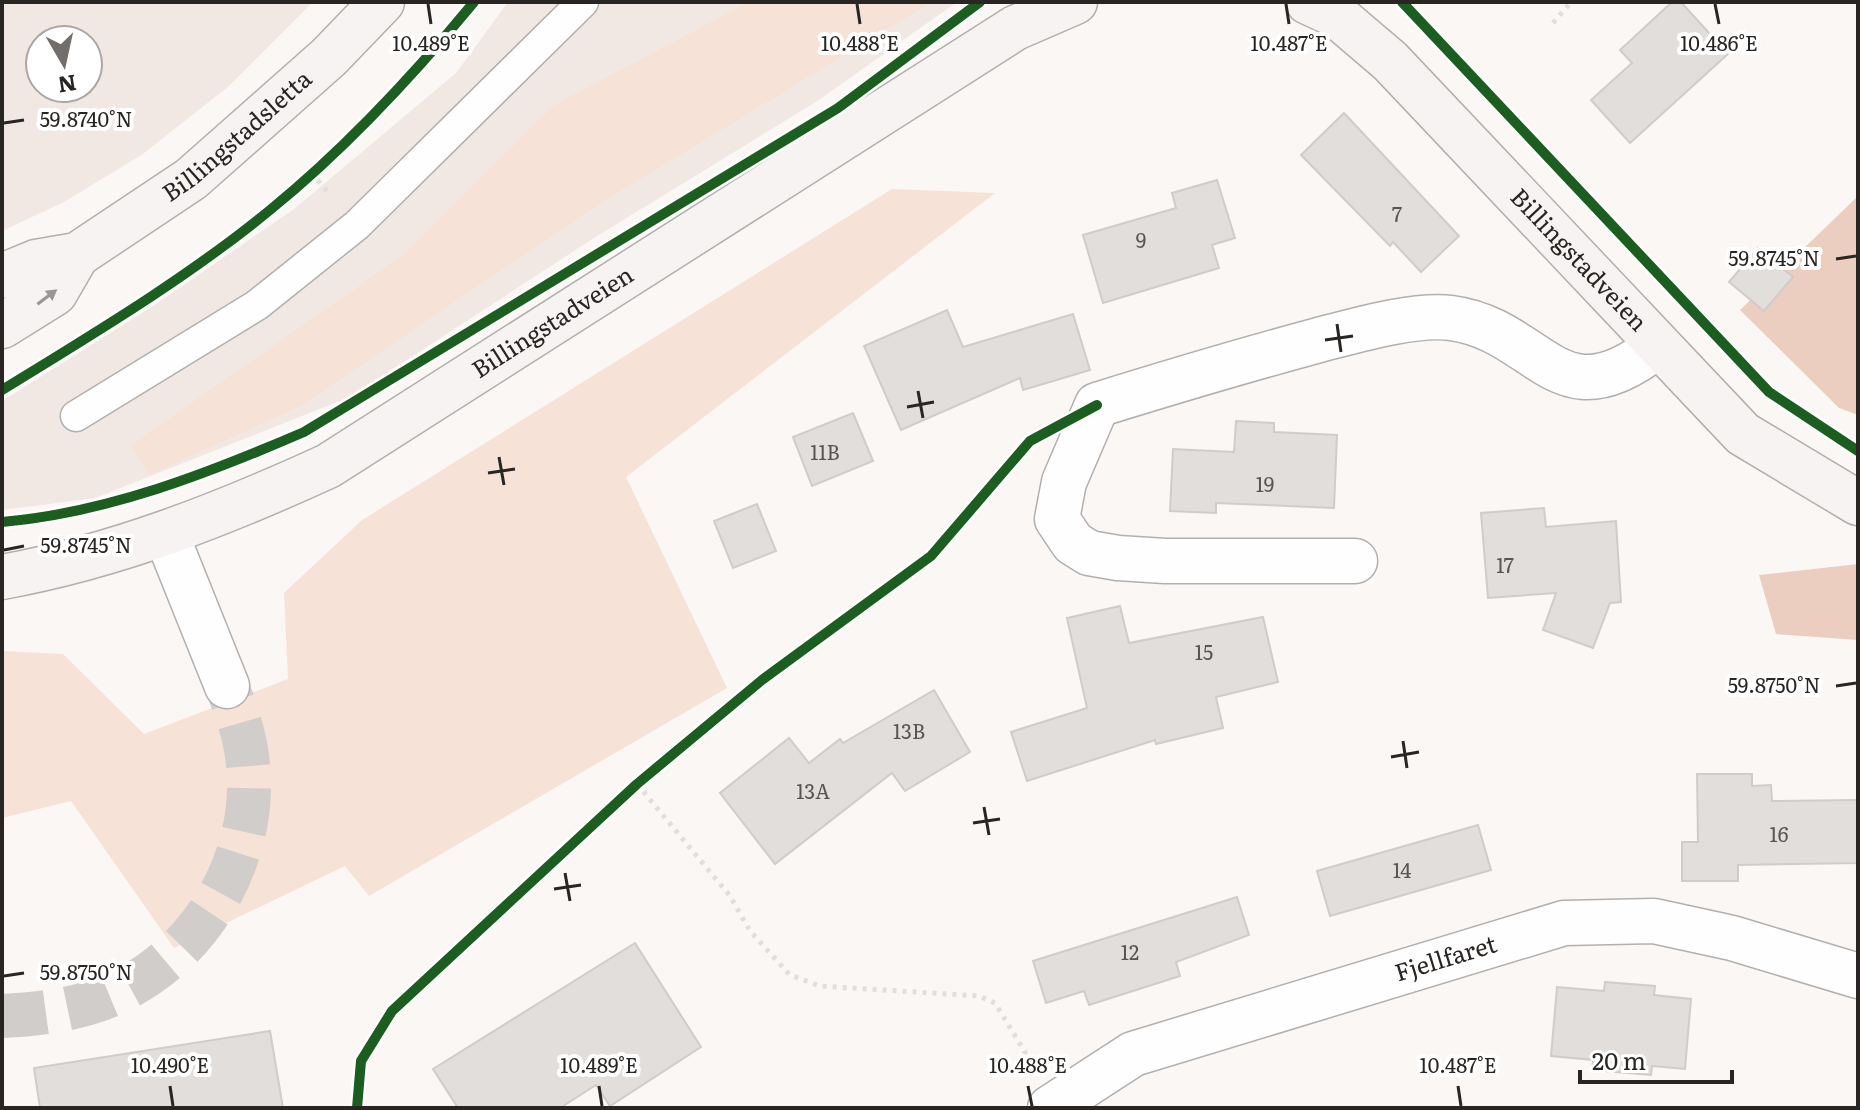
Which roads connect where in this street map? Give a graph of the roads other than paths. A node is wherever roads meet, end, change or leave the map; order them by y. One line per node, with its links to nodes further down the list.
1 (382, 2): 5 (main road, Billingstadsletta)
2 (583, 2): 9 (lane)
3 (1075, 2): 11 (main road, Billingstadveien)
4 (1308, 2): 8 (main road, Billingstadveien)
5 (77, 255): 6 (main road, Billingstadsletta); 7 (main road, Billingstadsletta, one-way to 5)
6 (2, 276)
7 (2, 326)
8 (1657, 346): 10 (main road, Billingstadveien); 12 (street)
9 (76, 416)
10 (1858, 503)
11 (166, 534): 13 (main road, Billingstadveien); 14 (street)
12 (1355, 561)
13 (2, 577)
14 (227, 686)
15 (1858, 976): 16 (street, Fjellfaret)
16 (1052, 1104)

